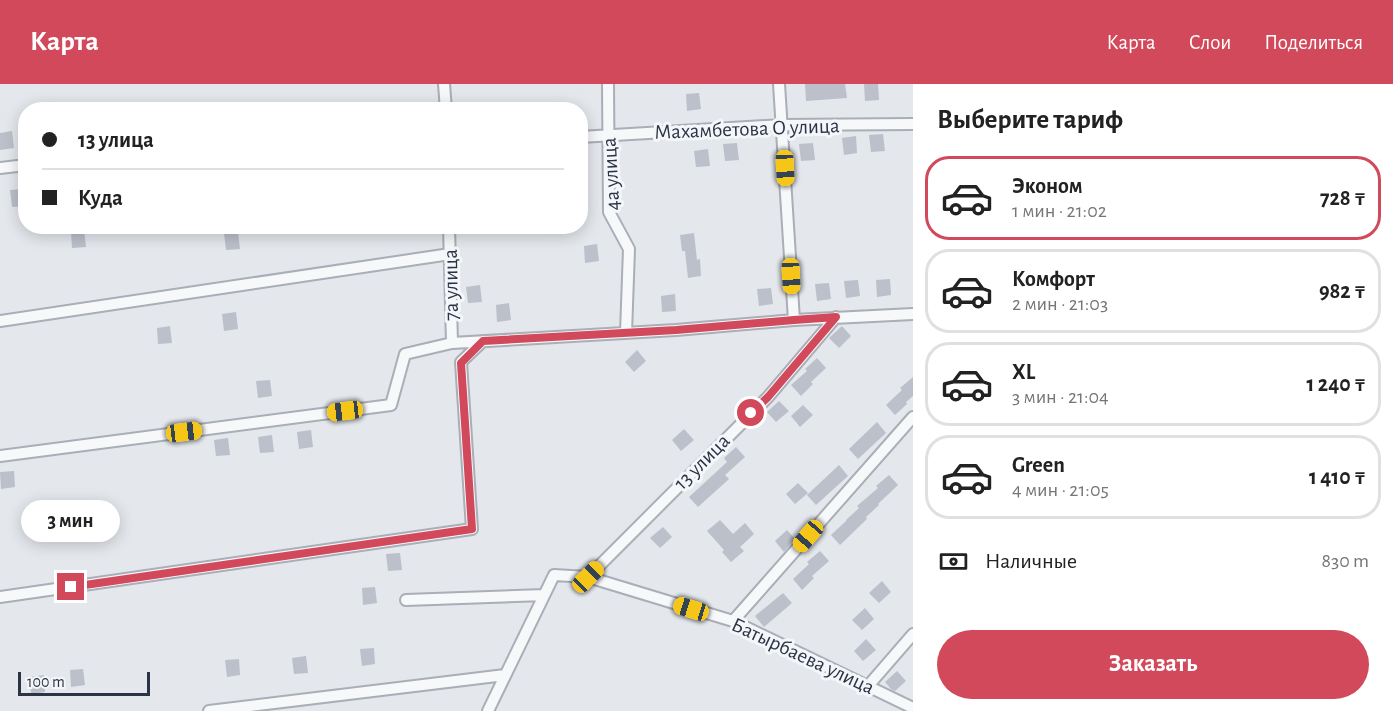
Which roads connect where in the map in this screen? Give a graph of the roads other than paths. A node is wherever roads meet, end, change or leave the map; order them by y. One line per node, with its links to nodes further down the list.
1 (444, 84): 4 (street)
2 (608, 84): 7 (street, 4а улица)
3 (779, 84): 6 (street)
4 (445, 102)
5 (913, 124): 6 (street, Махамбетова О улица)
6 (783, 125): 7 (street, Махамбетова О улица); 15 (street)
7 (608, 135): 8 (street, Махамбетова О улица); 17 (street, 4а улица)
8 (588, 136)
9 (18, 166): 10 (street)
10 (0, 168)
11 (449, 234): 12 (street, 7а улица)
12 (450, 254): 16 (street); 19 (street, 7а улица)
13 (913, 314): 14 (street)
14 (836, 317): 15 (street); 22 (street, 13 улица)
15 (794, 320): 17 (street)
16 (0, 321)
17 (626, 333): 18 (street)
18 (483, 341): 19 (street); 24 (street)
19 (452, 343): 21 (street)
20 (913, 417): 26 (street)
21 (0, 456)
22 (588, 577): 23 (street, Батырбаева улица); 26 (street, Батырбаева улица)
23 (544, 594): 25 (street); 28 (street)
24 (0, 597)
25 (406, 600)
26 (733, 621): 29 (street, Батырбаева улица)
27 (913, 634): 29 (street)
28 (505, 675): 31 (street); 32 (street)
29 (868, 686): 30 (street, Батырбаева улица)
30 (913, 708)
31 (209, 711)
32 (488, 711)

